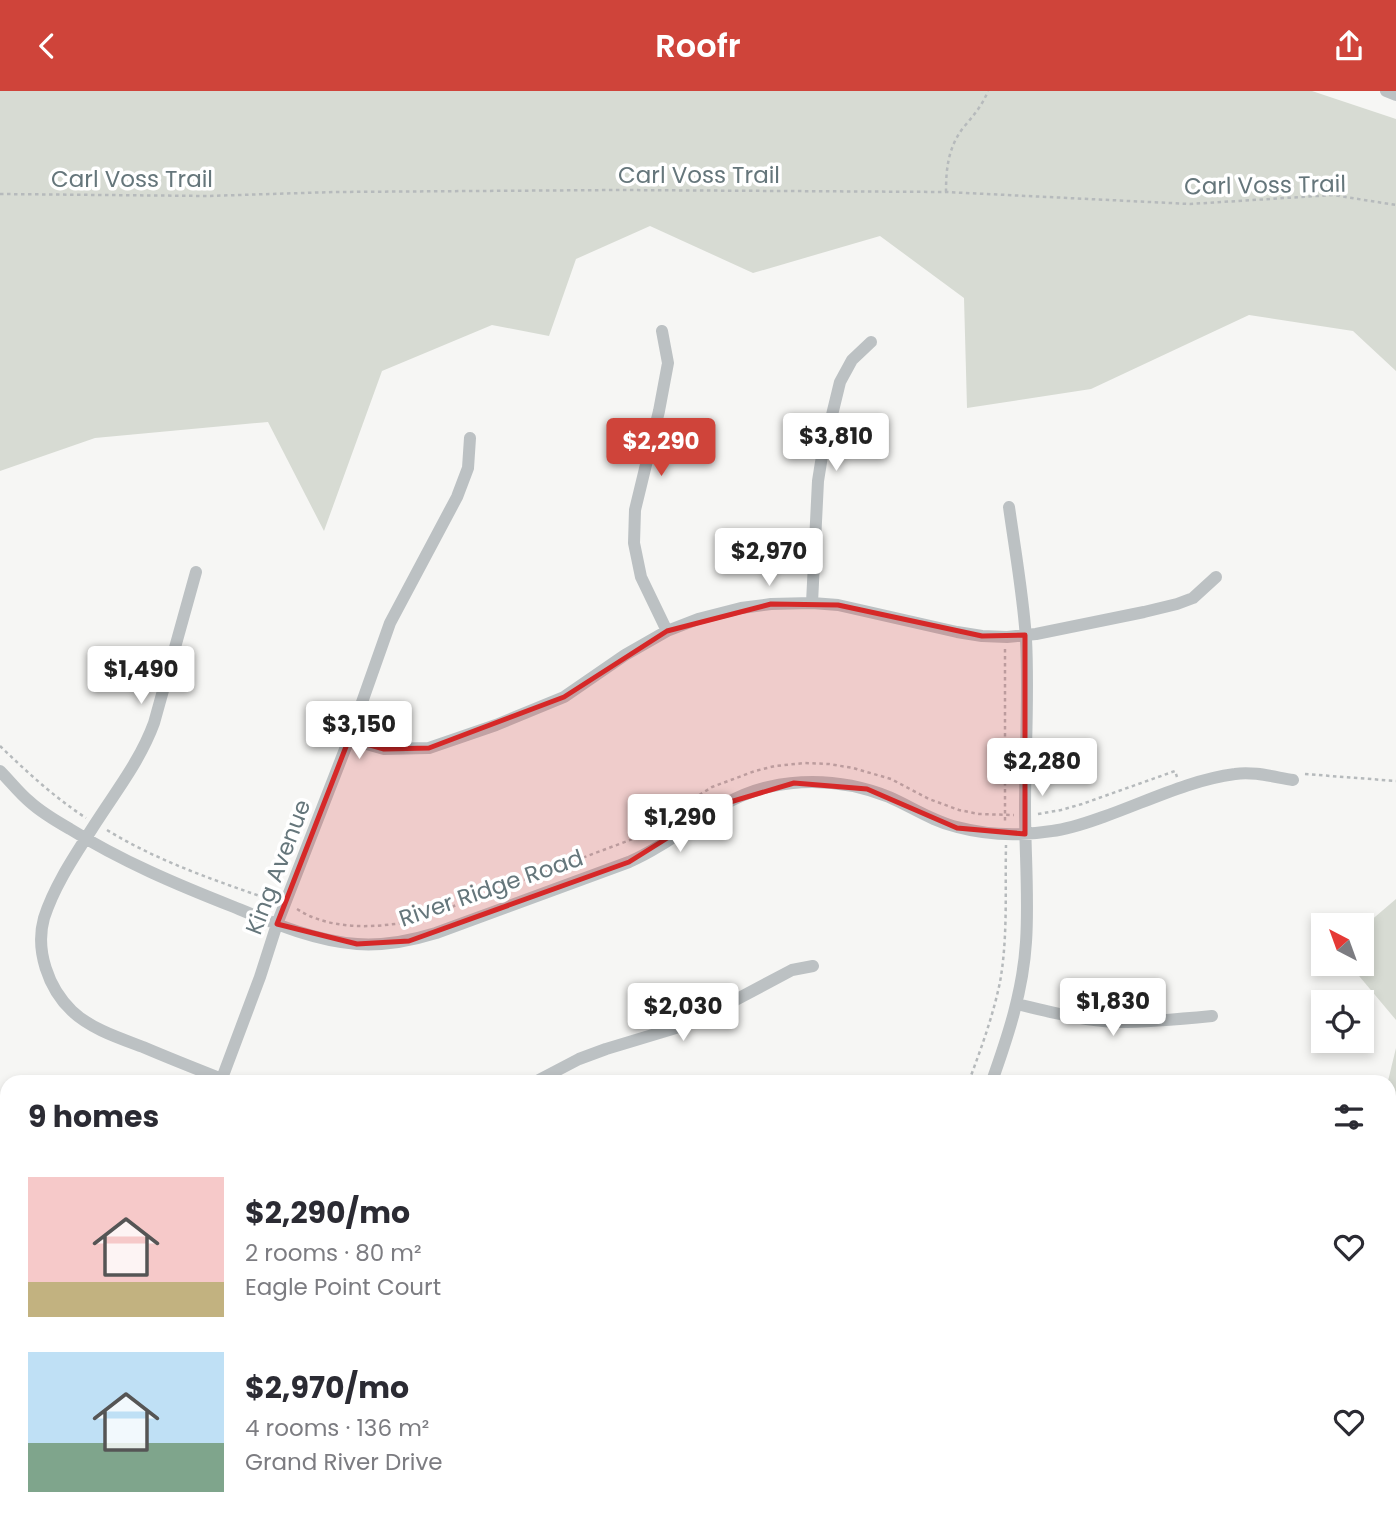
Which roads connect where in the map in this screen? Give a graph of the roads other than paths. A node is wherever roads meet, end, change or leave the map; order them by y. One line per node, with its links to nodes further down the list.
1 (1386, 91): 2 (street)
2 (1396, 95)
3 (662, 331): 10 (street)
4 (871, 342): 9 (street)
5 (470, 438): 12 (street, King Avenue)
6 (1009, 507): 11 (street)
7 (196, 572): 16 (street)
8 (1216, 577): 11 (street)
9 (812, 603): 10 (street); 11 (street)
10 (667, 631): 12 (street)
11 (1025, 635): 15 (street)
12 (349, 739): 17 (street, King Avenue)
13 (0, 771): 16 (street, River Ridge Road)
14 (1293, 780): 15 (street, River Ridge Road)
15 (1025, 834): 17 (street, River Ridge Road); 19 (street)
16 (86, 839): 17 (street, River Ridge Road); 21 (street)
17 (277, 924): 22 (street, King Avenue)
18 (813, 966): 23 (street)
19 (1017, 1004): 20 (street); 24 (street)
20 (1212, 1016)
21 (208, 1075)
22 (225, 1075)
23 (548, 1075)
24 (994, 1075)

